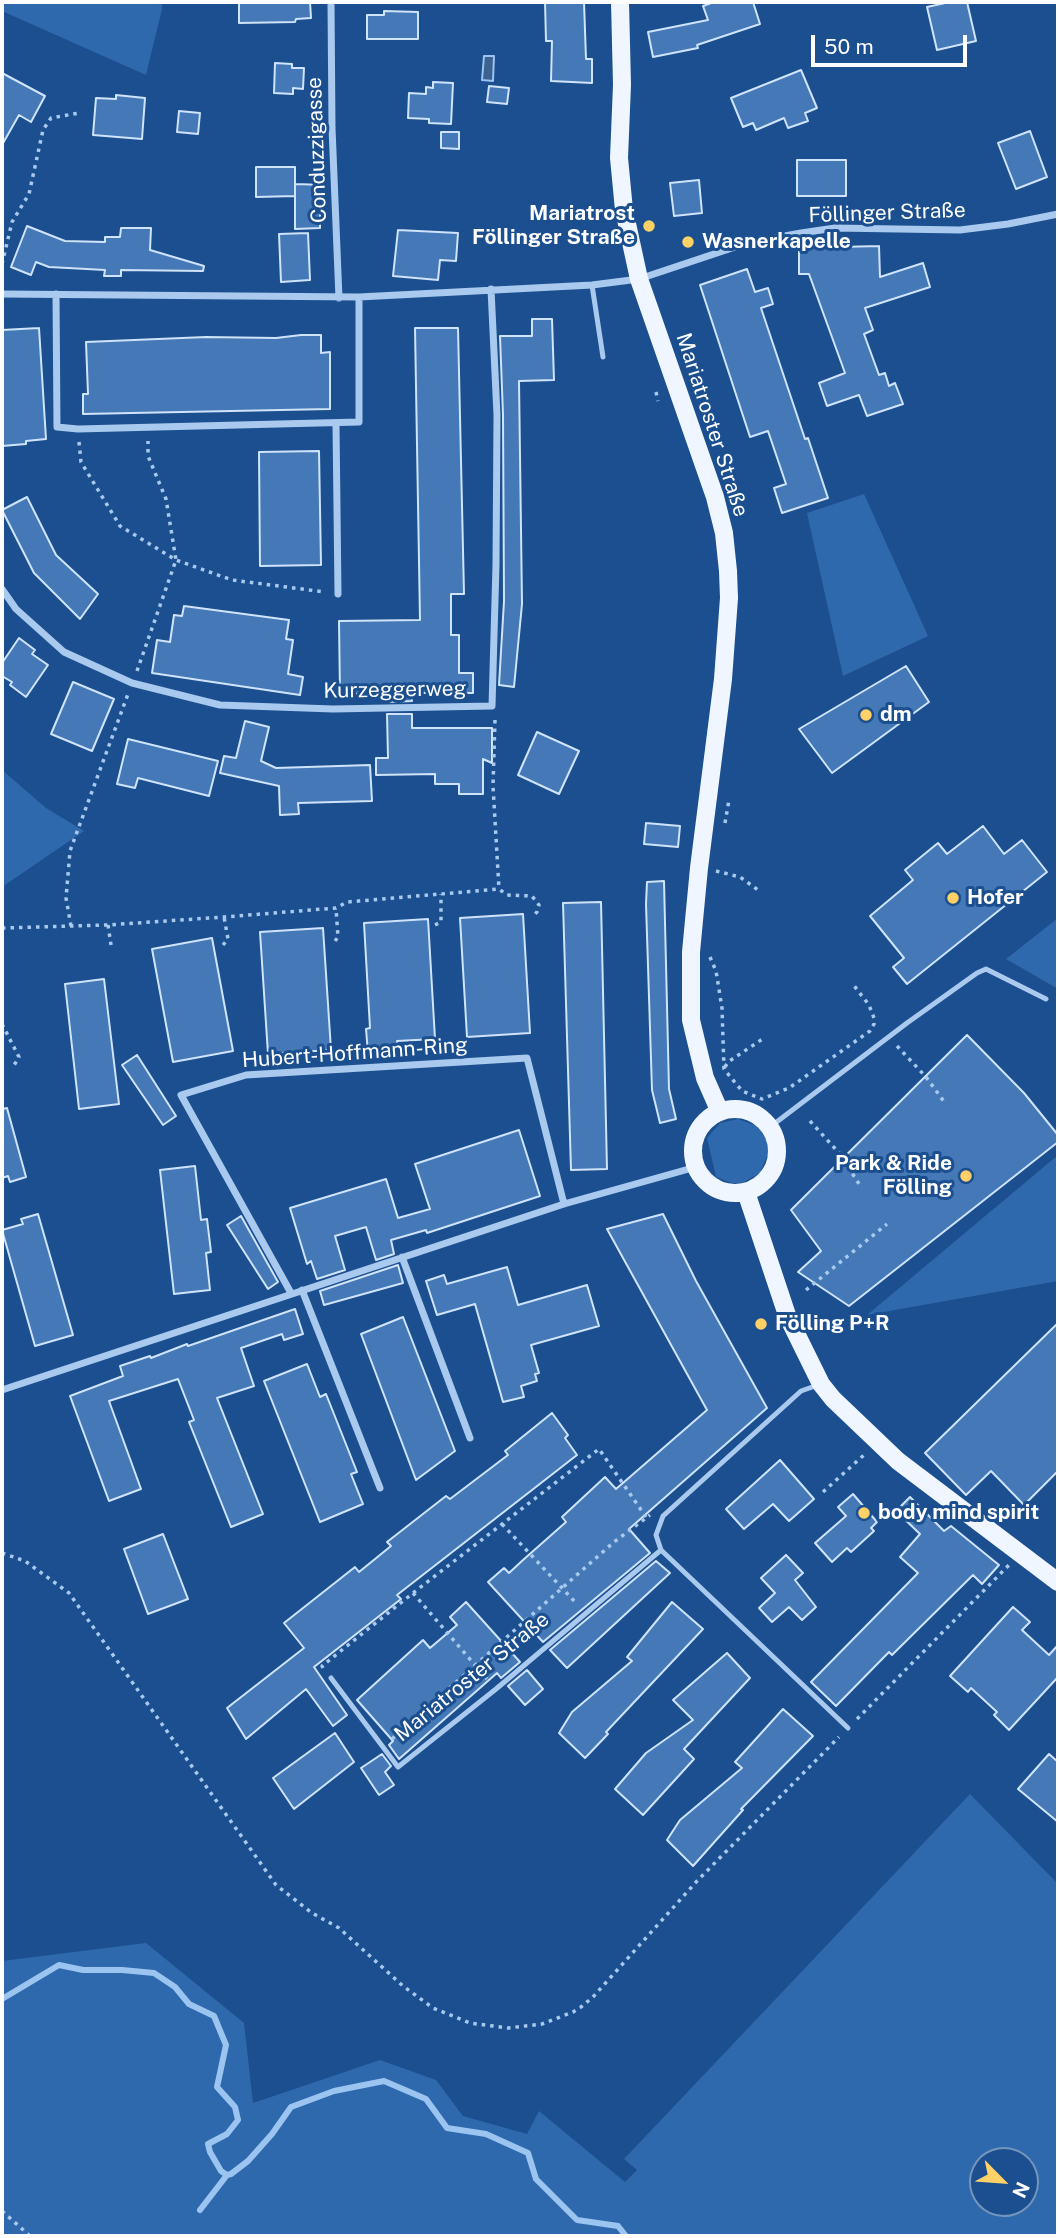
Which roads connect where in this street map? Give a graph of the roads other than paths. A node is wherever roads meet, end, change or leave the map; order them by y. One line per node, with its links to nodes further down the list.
1 (331, 2): 9 (street, Conduzzigasse)
2 (620, 2): 4 (main road, Mariatroster Straße)
3 (1058, 214): 4 (street, Föllinger Straße)
4 (639, 279): 5 (street); 16 (main road, Mariatroster Straße)
5 (592, 285): 6 (street); 11 (lane)
6 (491, 289): 10 (street); 13 (street, Kurzeggerweg)
7 (2, 294): 8 (street)
8 (56, 295): 9 (street); 12 (street)
9 (339, 298): 10 (street)
10 (359, 298): 12 (street)
11 (603, 357)
12 (337, 424): 14 (street)
13 (2, 589)
14 (338, 594)
15 (1046, 999): 17 (lane)
16 (720, 1112): 17 (main road); 18 (main road)
17 (770, 1127): 19 (main road)
18 (696, 1167): 19 (main road); 20 (street)
19 (746, 1192): 24 (main road)
20 (564, 1204): 21 (street); 23 (street, Hubert-Hoffmann-Ring)
21 (402, 1257): 22 (street); 26 (street)
22 (302, 1290): 23 (street); 27 (street)
23 (291, 1293): 25 (street)
24 (821, 1384): 28 (lane); 29 (main road)
25 (2, 1390)
26 (470, 1438)
27 (380, 1488)
28 (661, 1550): 30 (lane, Mariatroster Straße); 31 (lane)
29 (1058, 1582)
30 (331, 1678)
31 (848, 1728)

